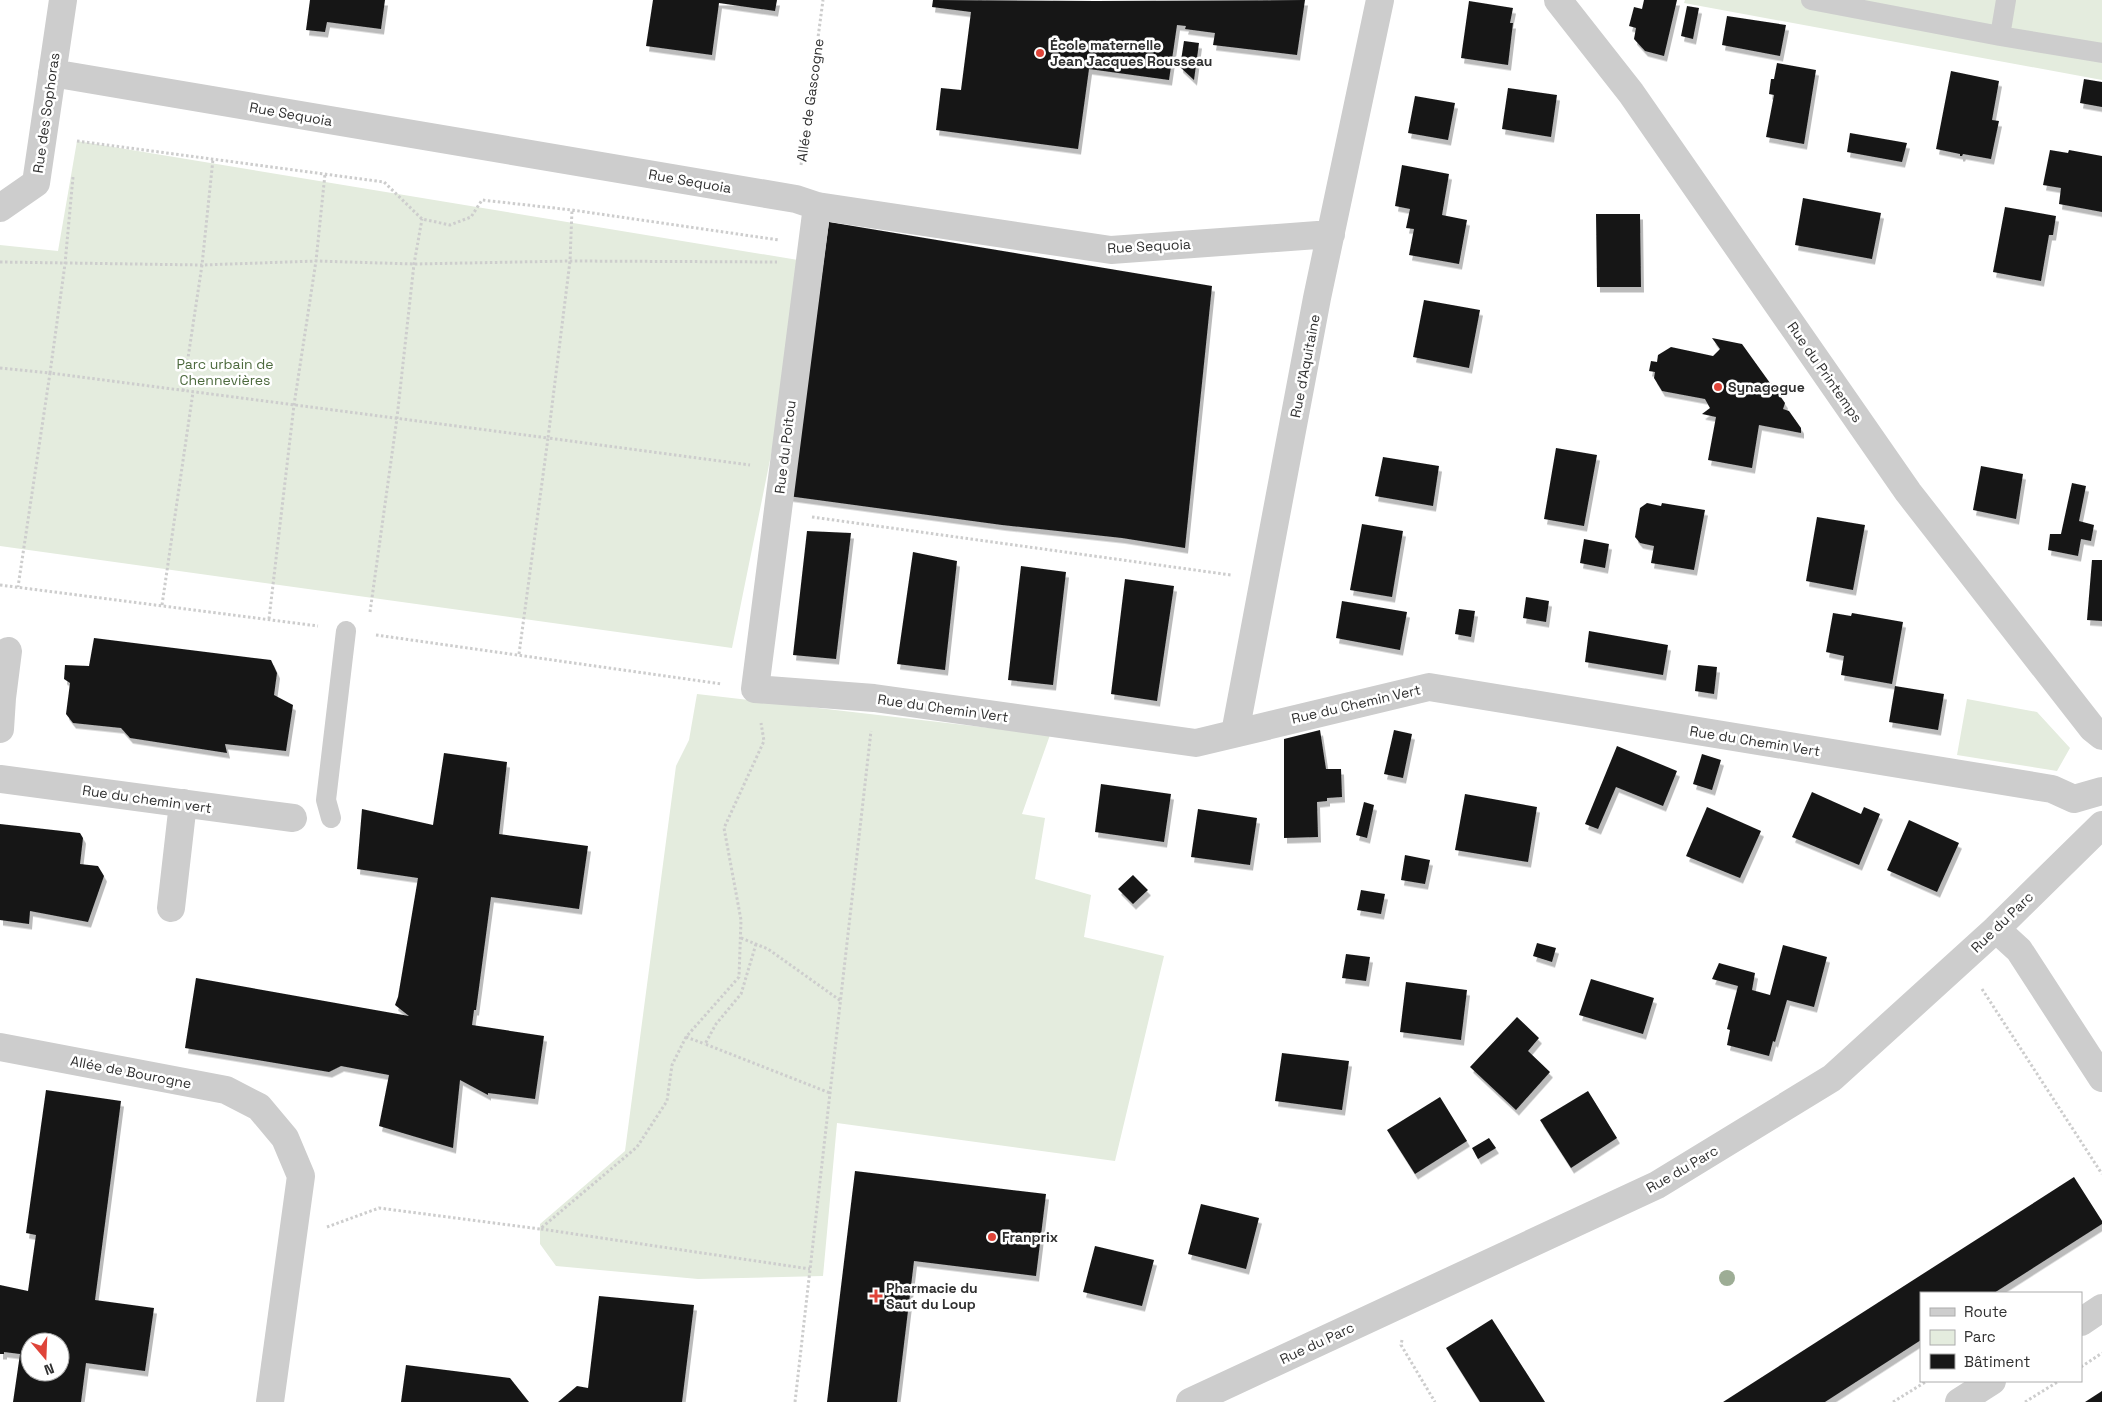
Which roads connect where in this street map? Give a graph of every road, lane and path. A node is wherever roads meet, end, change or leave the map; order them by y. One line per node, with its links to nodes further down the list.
1 (63, 0): 9 (street, Rue des Sophoras)
2 (823, 0): 16 (path, Allée de Gascogne)
3 (1380, 0): 20 (street, Rue d'Aquitaine)
4 (1558, 0): 50 (street, Rue du Printemps)
5 (1811, 0): 7 (lane)
6 (2006, 0): 7 (lane)
7 (2000, 36): 8 (lane)
8 (2102, 53)
9 (52, 74): 10 (street, Rue des Sophoras); 16 (street, Rue Sequoia)
10 (43, 136): 11 (path); 17 (street, Rue des Sophoras)
11 (77, 141): 12 (path); 13 (path)
12 (76, 150)
13 (213, 159): 15 (path); 26 (path)
14 (74, 169): 25 (path)
15 (325, 174): 19 (path); 24 (path)
16 (807, 203): 20 (street, Rue Sequoia); 21 (street, Rue du Poitou)
17 (0, 208)
18 (572, 210): 19 (path); 21 (path); 22 (path)
19 (422, 219): 27 (path)
20 (1331, 234): 37 (street, Rue d'Aquitaine)
21 (811, 254): 22 (path); 35 (street, Rue du Poitou)
22 (570, 261): 27 (path); 34 (path)
23 (0, 262): 25 (path)
24 (316, 262): 26 (path); 27 (path); 32 (path)
25 (66, 264): 26 (path); 29 (path)
26 (202, 264): 30 (path)
27 (414, 264): 33 (path)
28 (0, 368): 29 (path)
29 (50, 373): 30 (path); 38 (path)
30 (183, 390): 31 (path)
31 (193, 392): 32 (path); 39 (path)
32 (294, 405): 33 (path); 41 (path)
33 (397, 418): 34 (path); 40 (path)
34 (548, 438): 35 (path); 44 (path)
35 (782, 469): 36 (street, Rue du Poitou)
36 (777, 512): 37 (path); 45 (street, Rue du Poitou)
37 (1264, 580): 49 (street, Rue d'Aquitaine)
38 (18, 587)
39 (162, 605)
40 (370, 614)
41 (269, 619)
42 (346, 631): 55 (lane)
43 (8, 651): 46 (street)
44 (519, 654)
45 (755, 689): 47 (street, Rue du Chemin Vert); 59 (path)
46 (1, 698): 48 (street)
47 (874, 698): 49 (street, Rue du Chemin Vert); 61 (path)
48 (0, 729)
49 (1235, 733): 52 (street, Rue du Chemin Vert)
50 (2102, 736)
51 (0, 779): 53 (street, Rue du chemin vert)
52 (2102, 791)
53 (183, 803): 54 (street, Rue du chemin vert); 57 (street, Rue du Chemin Vert)
54 (293, 818)
55 (331, 818)
56 (2102, 825): 58 (street, Rue du Parc)
57 (171, 908)
58 (1996, 929): 65 (street); 70 (street, Rue du Parc)
59 (741, 938): 60 (path); 62 (path)
60 (756, 944): 61 (path); 63 (path)
61 (841, 1001): 66 (path)
62 (686, 1037): 63 (path); 67 (path)
63 (705, 1044): 66 (path)
64 (0, 1047): 68 (street, Allée de Bourogne)
65 (2102, 1078)
66 (830, 1093): 69 (path)
67 (540, 1229): 68 (path); 69 (path)
68 (292, 1240): 78 (street)
69 (810, 1269): 79 (path)
70 (1414, 1298): 80 (street, Rue du Parc); 81 (path)
71 (2102, 1308): 72 (street)
72 (2082, 1321)
73 (2102, 1353): 74 (path)
74 (2082, 1366)
75 (1925, 1382): 82 (path)
76 (1990, 1382): 83 (street)
77 (2057, 1382): 84 (path)
78 (270, 1402)
79 (795, 1402)
80 (1190, 1402)
81 (1435, 1402)
82 (1893, 1402)
83 (1959, 1402)
84 (2025, 1402)

